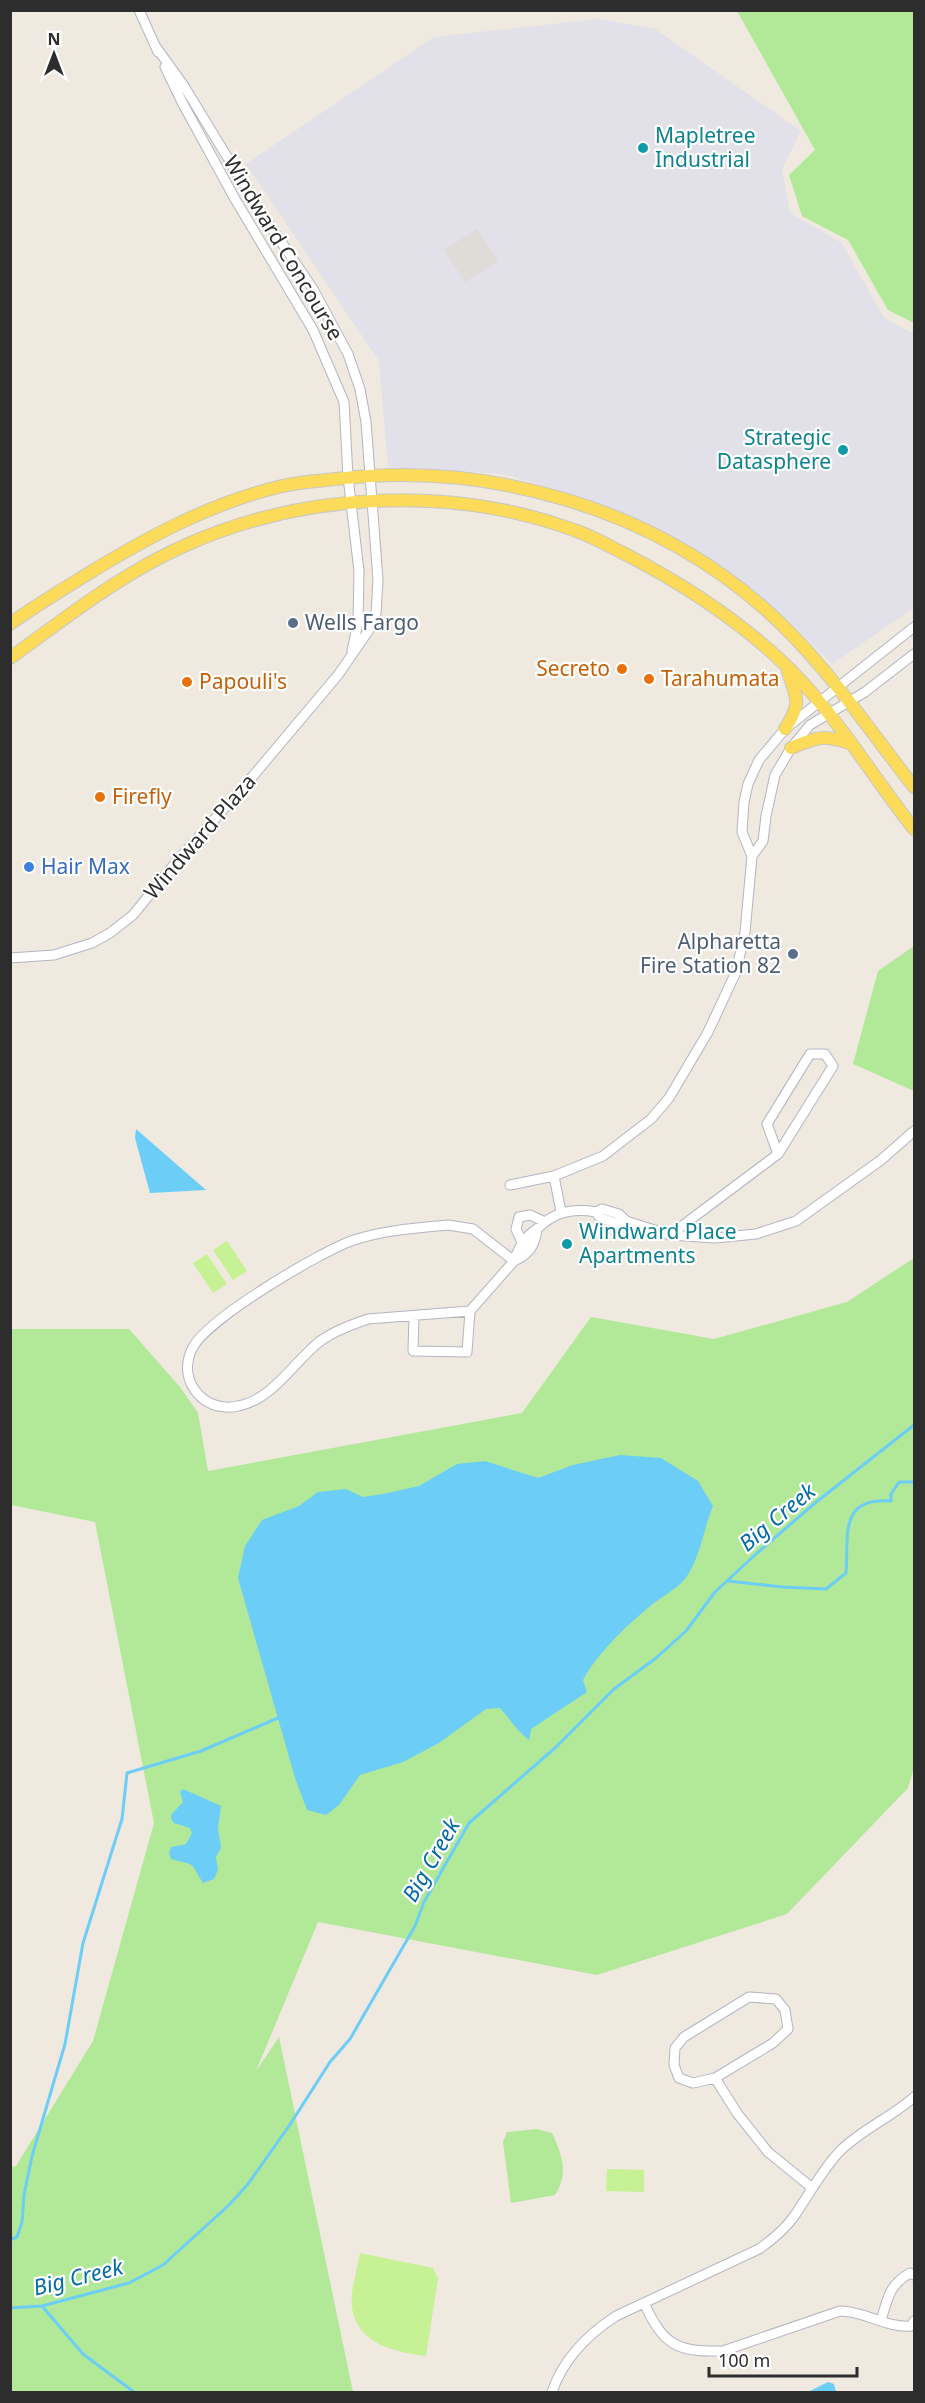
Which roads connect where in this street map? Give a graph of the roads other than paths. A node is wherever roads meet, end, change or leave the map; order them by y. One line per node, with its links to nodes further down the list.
1 (139, 10): 2 (street, Windward Concourse)
2 (156, 47): 3 (street, Windward Concourse); 4 (street, Windward Concourse)
3 (370, 475): 4 (main road); 5 (street, Windward Concourse); 13 (main road)
4 (348, 477): 6 (street, Windward Plaza); 7 (main road)
5 (373, 501): 6 (main road); 11 (street, Windward Plaza); 12 (main road)
6 (350, 503): 10 (main road); 11 (street, Windward Plaza)
7 (10, 624)
8 (915, 627): 13 (street)
9 (915, 654): 14 (street)
10 (10, 658)
11 (349, 659): 23 (street, Windward Plaza)
12 (787, 667): 15 (main road); 17 (main road)
13 (839, 687): 14 (main road); 15 (street)
14 (849, 701): 16 (street); 20 (main road)
15 (818, 702): 16 (main road); 17 (street)
16 (828, 714): 18 (main road); 19 (street)
17 (784, 729): 22 (street)
18 (850, 744): 19 (main road); 21 (main road)
19 (791, 748): 22 (street)
20 (915, 788)
21 (915, 829)
22 (752, 856): 26 (street)
23 (12, 957)
24 (915, 1131): 31 (street)
25 (778, 1154): 25 (street); 31 (street)
26 (554, 1176): 27 (street); 28 (street)
27 (510, 1185)
28 (561, 1212): 29 (street); 31 (street)
29 (545, 1222): 30 (street); 32 (street)
30 (537, 1229): 32 (street); 33 (street)
31 (670, 1235)
32 (522, 1242): 33 (street); 34 (street)
33 (532, 1247): 34 (street)
34 (514, 1261): 35 (street); 36 (street)
35 (470, 1311): 36 (street); 36 (street)
36 (414, 1316)
37 (715, 2078): 37 (street); 39 (street)
38 (915, 2097): 39 (street)
39 (811, 2187): 41 (street)
40 (915, 2275): 42 (street)
41 (644, 2303): 42 (street); 44 (street)
42 (880, 2320): 43 (street)
43 (915, 2321)
44 (552, 2392)

